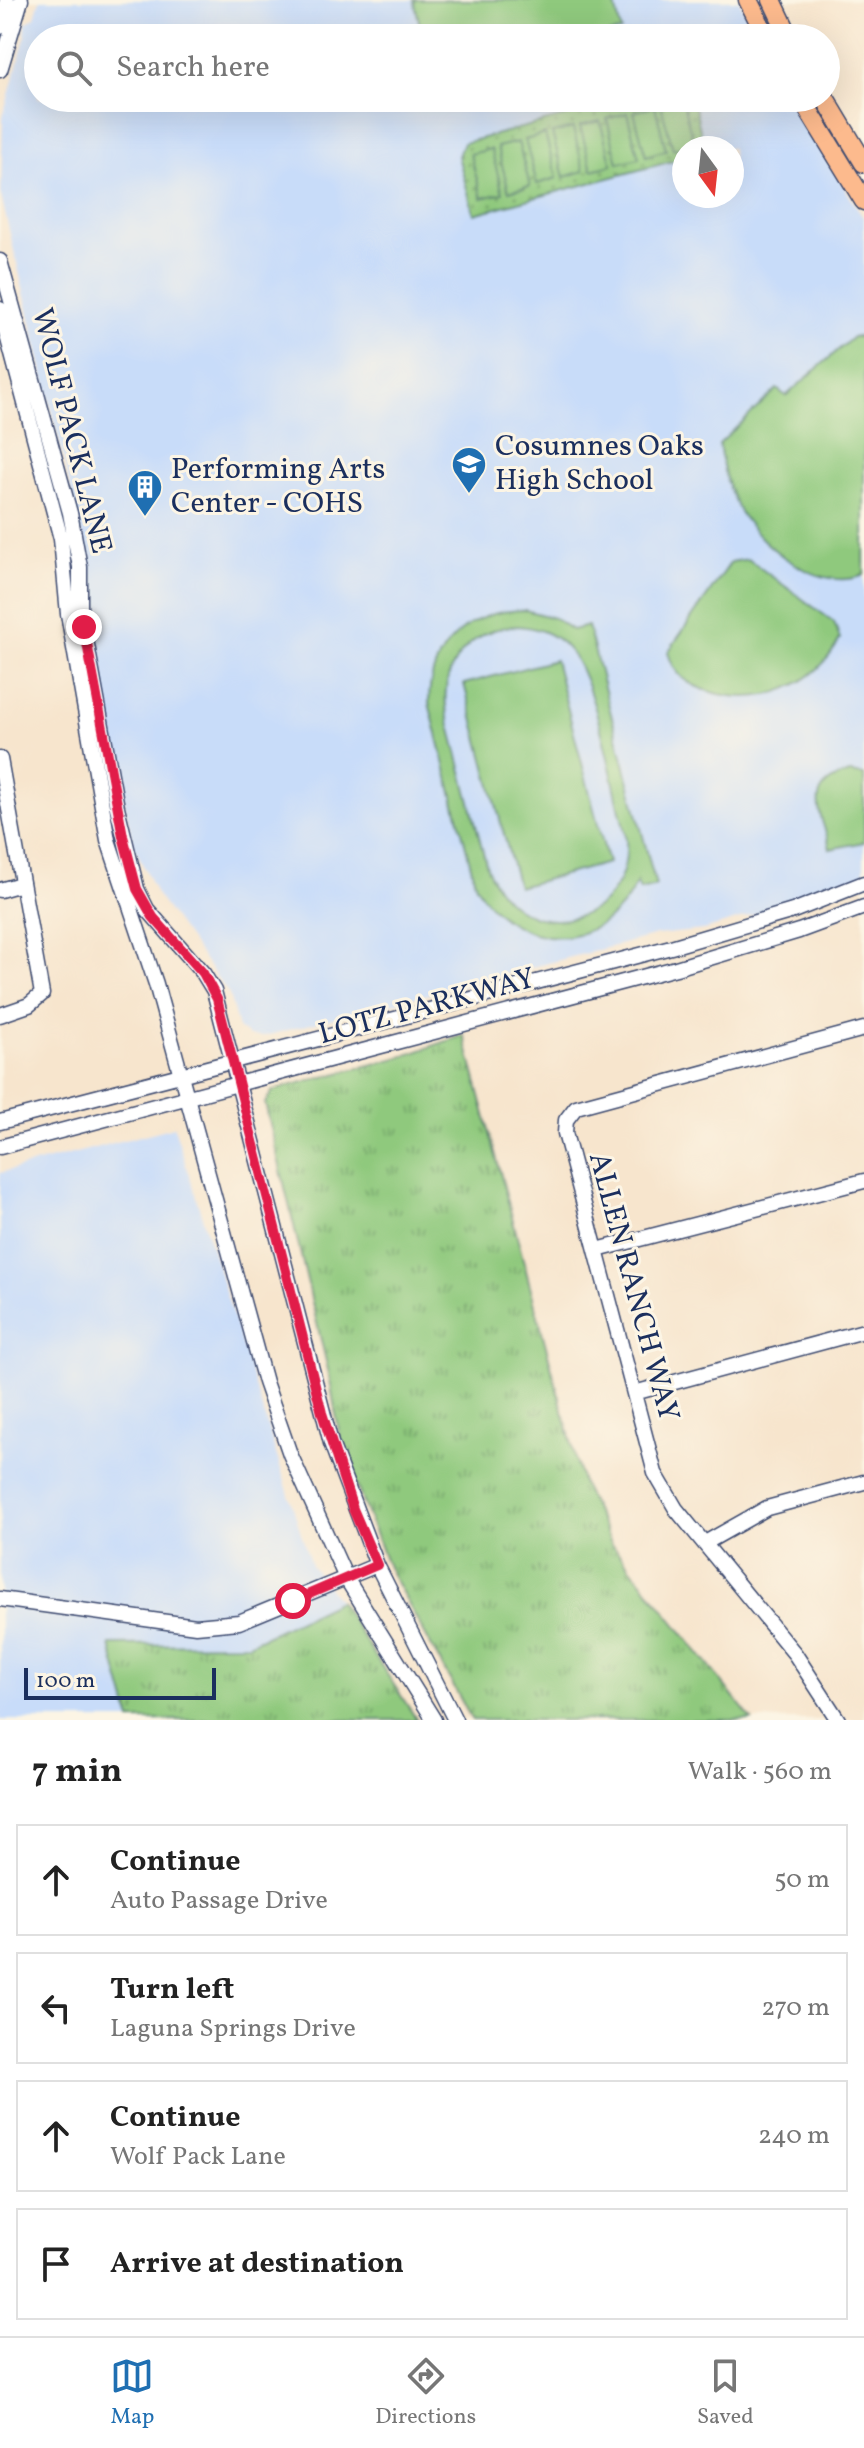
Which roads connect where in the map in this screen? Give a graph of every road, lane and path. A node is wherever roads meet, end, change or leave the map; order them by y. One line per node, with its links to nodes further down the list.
1 (7, 0): 7 (street)
2 (21, 0): 8 (street)
3 (748, 0): 5 (main road)
4 (772, 0): 6 (main road)
5 (760, 24)
6 (783, 24)
7 (0, 27)
8 (0, 70)
9 (810, 112): 12 (main road)
10 (834, 112): 11 (main road)
11 (863, 159)
12 (864, 201)
13 (0, 261): 22 (street, WOLF PACK LANE)
14 (0, 309): 23 (street, WOLF PACK LANE)
15 (0, 762): 17 (street)
16 (864, 883): 22 (street, LOTZ PARKWAY)
17 (21, 884): 18 (street); 20 (street)
18 (0, 890)
19 (864, 907): 24 (street, LOTZ PARKWAY)
20 (0, 1015)
21 (864, 1029): 29 (street, ALLEN RANCH WAY)
22 (231, 1060): 23 (street, LOTZ PARKWAY); 24 (street, WOLF PACK LANE)
23 (180, 1074): 25 (street, WOLF PACK LANE); 26 (street, LOTZ PARKWAY)
24 (238, 1085): 25 (street, LOTZ PARKWAY); 34 (street, WOLF PACK LANE)
25 (187, 1099): 27 (street, LOTZ PARKWAY); 35 (street, WOLF PACK LANE)
26 (0, 1122)
27 (0, 1147)
28 (864, 1181): 29 (street)
29 (597, 1250): 31 (street, ALLEN RANCH WAY)
30 (864, 1331): 31 (street)
31 (634, 1393): 33 (street, ALLEN RANCH WAY)
32 (864, 1482): 33 (street)
33 (705, 1543): 39 (street, ALLEN RANCH WAY)
34 (377, 1565): 35 (street); 38 (street, WOLF PACK LANE)
35 (346, 1578): 36 (street); 37 (street, WOLF PACK LANE)
36 (0, 1599)
37 (434, 1720)
38 (455, 1720)
39 (838, 1720)

